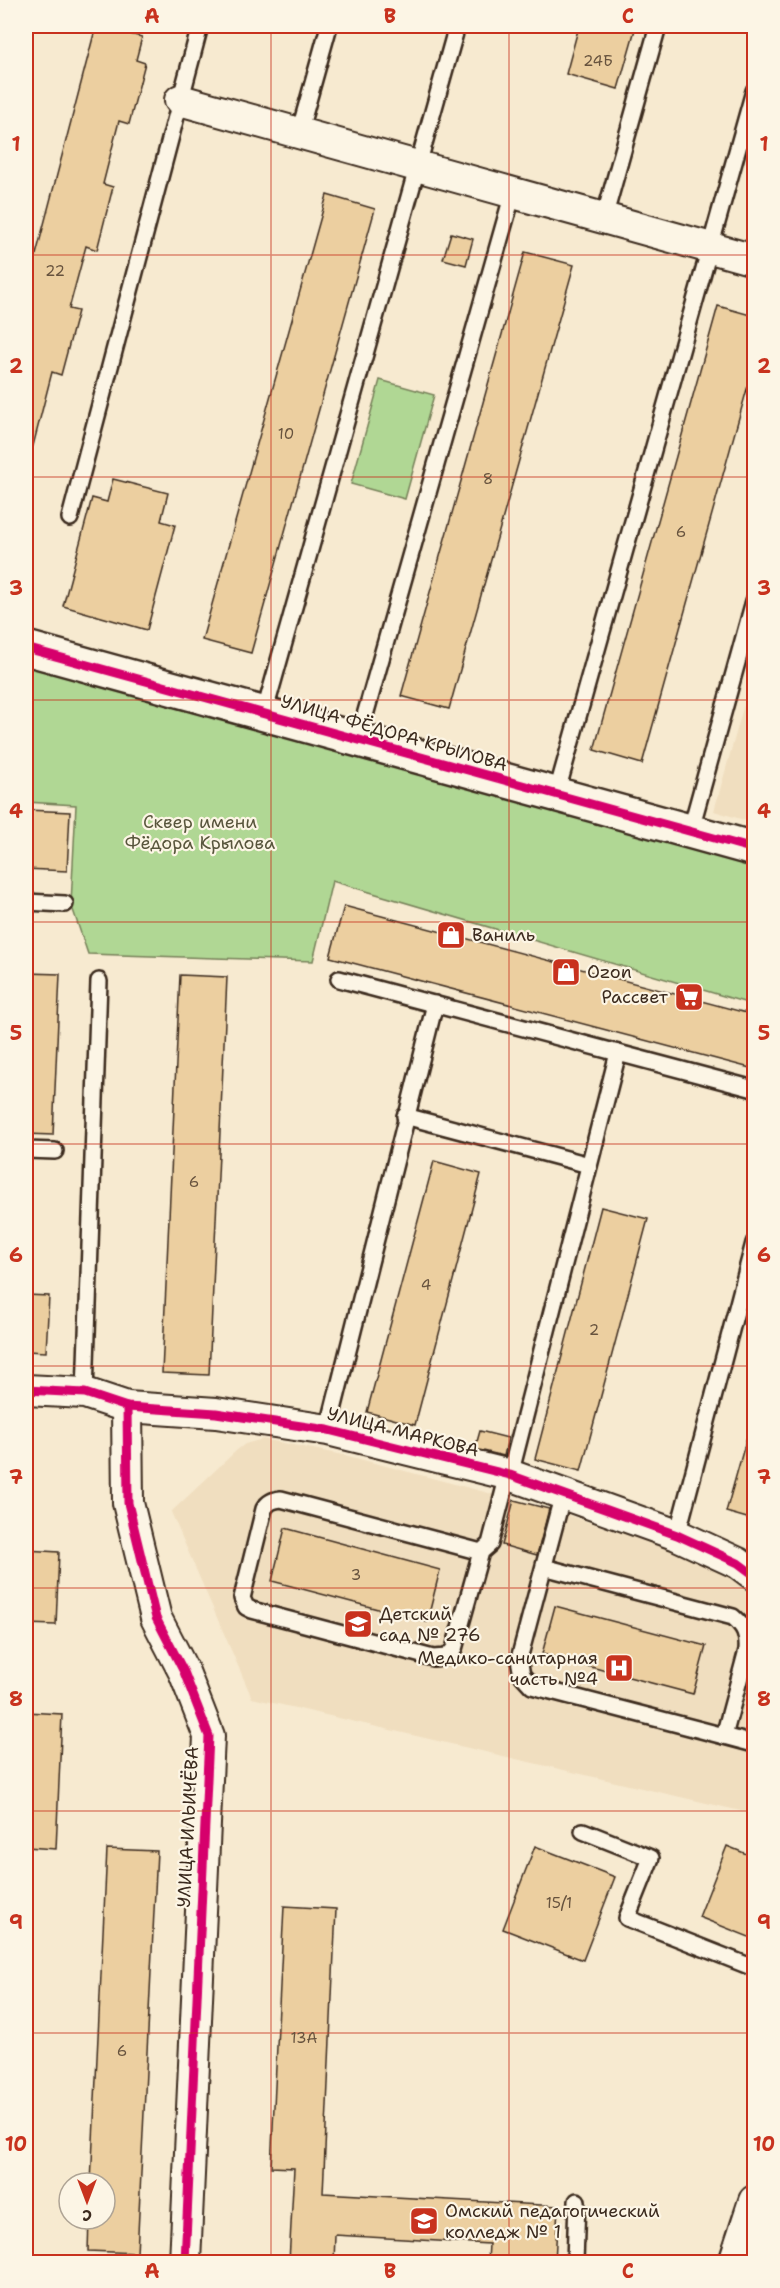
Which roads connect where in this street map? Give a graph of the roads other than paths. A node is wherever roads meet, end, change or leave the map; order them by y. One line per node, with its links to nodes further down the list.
1 (200, 26): 6 (lane)
2 (329, 26): 7 (lane)
3 (457, 26): 8 (lane)
4 (658, 26): 10 (lane)
5 (754, 91): 11 (lane)
6 (180, 100): 7 (street); 13 (lane)
7 (299, 133): 8 (street)
8 (418, 166): 9 (street); 16 (lane)
9 (513, 193): 10 (street); 17 (lane)
10 (604, 218): 11 (street)
11 (711, 248): 12 (street); 18 (lane)
12 (754, 260)
13 (70, 518)
14 (754, 601): 19 (lane)
15 (26, 648): 16 (street, УЛИЦА ФЁДОРА КРЫЛОВА)
16 (264, 714): 17 (street, УЛИЦА ФЁДОРА КРЫЛОВА)
17 (358, 740): 18 (street, УЛИЦА ФЁДОРА КРЫЛОВА)
18 (556, 795): 19 (street, УЛИЦА ФЁДОРА КРЫЛОВА)
19 (690, 832): 20 (street, УЛИЦА ФЁДОРА КРЫЛОВА)
20 (754, 849)
21 (26, 902): 22 (lane)
22 (65, 904)
23 (339, 979): 25 (lane)
24 (99, 981): 34 (lane)
25 (435, 1004): 26 (lane); 28 (lane)
26 (618, 1053): 27 (lane); 31 (lane)
27 (754, 1089)
28 (405, 1116): 31 (lane); 36 (lane)
29 (26, 1150): 30 (lane)
30 (55, 1151)
31 (589, 1165): 37 (lane)
32 (754, 1243): 39 (lane)
33 (26, 1390): 34 (street, УЛИЦА МАРКОВА)
34 (85, 1393): 35 (street, УЛИЦА МАРКОВА)
35 (127, 1407): 36 (street, УЛИЦА МАРКОВА); 49 (street, УЛИЦА ИЛЬИЧЁВА)
36 (327, 1430): 37 (street, УЛИЦА МАРКОВА)
37 (509, 1475): 38 (street, УЛИЦА МАРКОВА); 40 (lane)
38 (563, 1494): 39 (street, УЛИЦА МАРКОВА); 41 (lane)
39 (677, 1535): 42 (street, УЛИЦА МАРКОВА)
40 (480, 1552): 40 (lane)
41 (544, 1567): 43 (lane); 43 (lane)
42 (754, 1575)
43 (724, 1736): 44 (lane)
44 (754, 1744)
45 (583, 1831): 46 (lane)
46 (754, 1968)
47 (577, 2201): 50 (lane)
48 (754, 2201): 51 (street)
49 (185, 2262)
50 (575, 2262)
51 (734, 2262)

